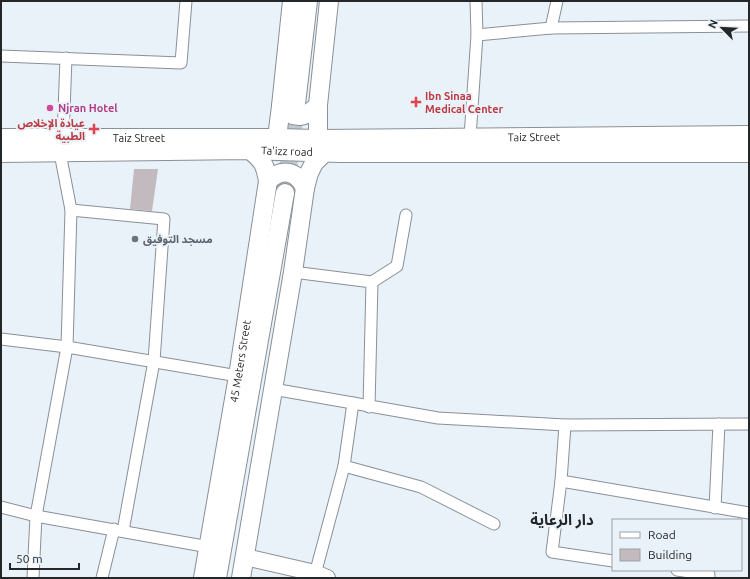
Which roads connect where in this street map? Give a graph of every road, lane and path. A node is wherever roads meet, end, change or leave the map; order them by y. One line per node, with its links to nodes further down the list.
1 (186, 1): 12 (street)
2 (292, 1): 13 (main road)
3 (308, 1): 13 (main road)
4 (318, 1): 13 (main road)
5 (329, 1): 13 (main road)
6 (476, 1): 10 (street)
7 (557, 1): 9 (street)
8 (749, 26): 9 (street)
9 (551, 28): 10 (street)
10 (477, 35): 15 (street)
11 (1, 56): 12 (street)
12 (66, 58): 18 (street)
13 (301, 105): 17 (main road); 19 (main road)
14 (749, 134): 15 (main road, Taiz Street)
15 (470, 137): 19 (main road, Taiz Street)
16 (1, 138): 18 (main road, Taiz Street)
17 (277, 138): 18 (main road, Taiz Street); 19 (main road, Ta'izz road)
18 (62, 145): 20 (main road, Taiz Street); 21 (main road, Taiz Street); 25 (street)
19 (321, 146): 20 (main road, Ta'izz road); 22 (main road, Taiz Street); 24 (main road, 45 Meters Street)
20 (250, 150): 23 (main road, 45 Meters Street)
21 (1, 152)
22 (749, 153)
23 (268, 181): 24 (main road); 32 (main road, 45 Meters Street)
24 (295, 191): 27 (main road, 45 Meters Street); 55 (main road, 45 Meters Street); 56 (main road, 45 Meters Street)
25 (71, 210): 30 (street); 31 (street)
26 (406, 215): 28 (street)
27 (293, 272): 28 (street); 33 (main road, 45 Meters Street)
28 (372, 282): 35 (street)
29 (1, 339): 30 (street)
30 (67, 347): 31 (street); 44 (street)
31 (154, 361): 32 (street); 46 (street)
32 (238, 376): 47 (main road, 45 Meters Street)
33 (274, 390): 34 (street); 48 (main road, 45 Meters Street)
34 (354, 403): 35 (street); 39 (street)
35 (369, 407): 38 (street)
36 (719, 424): 37 (street); 38 (street); 42 (street)
37 (749, 424)
38 (564, 425): 40 (street)
39 (344, 466): 45 (street); 51 (street)
40 (561, 481): 42 (street); 49 (street)
41 (1, 507): 44 (street)
42 (715, 508): 43 (street)
43 (749, 513)
44 (36, 516): 46 (street); 52 (street)
45 (494, 524)
46 (119, 530): 47 (street); 53 (street)
47 (209, 547): 54 (main road, 45 Meters Street)
48 (245, 557): 51 (street); 57 (main road, 45 Meters Street)
49 (612, 561)
50 (685, 571): 58 (street)
51 (319, 576)
52 (33, 578)
53 (102, 578)
54 (203, 578)
55 (217, 578)
56 (231, 578)
57 (241, 578)
58 (709, 578)

